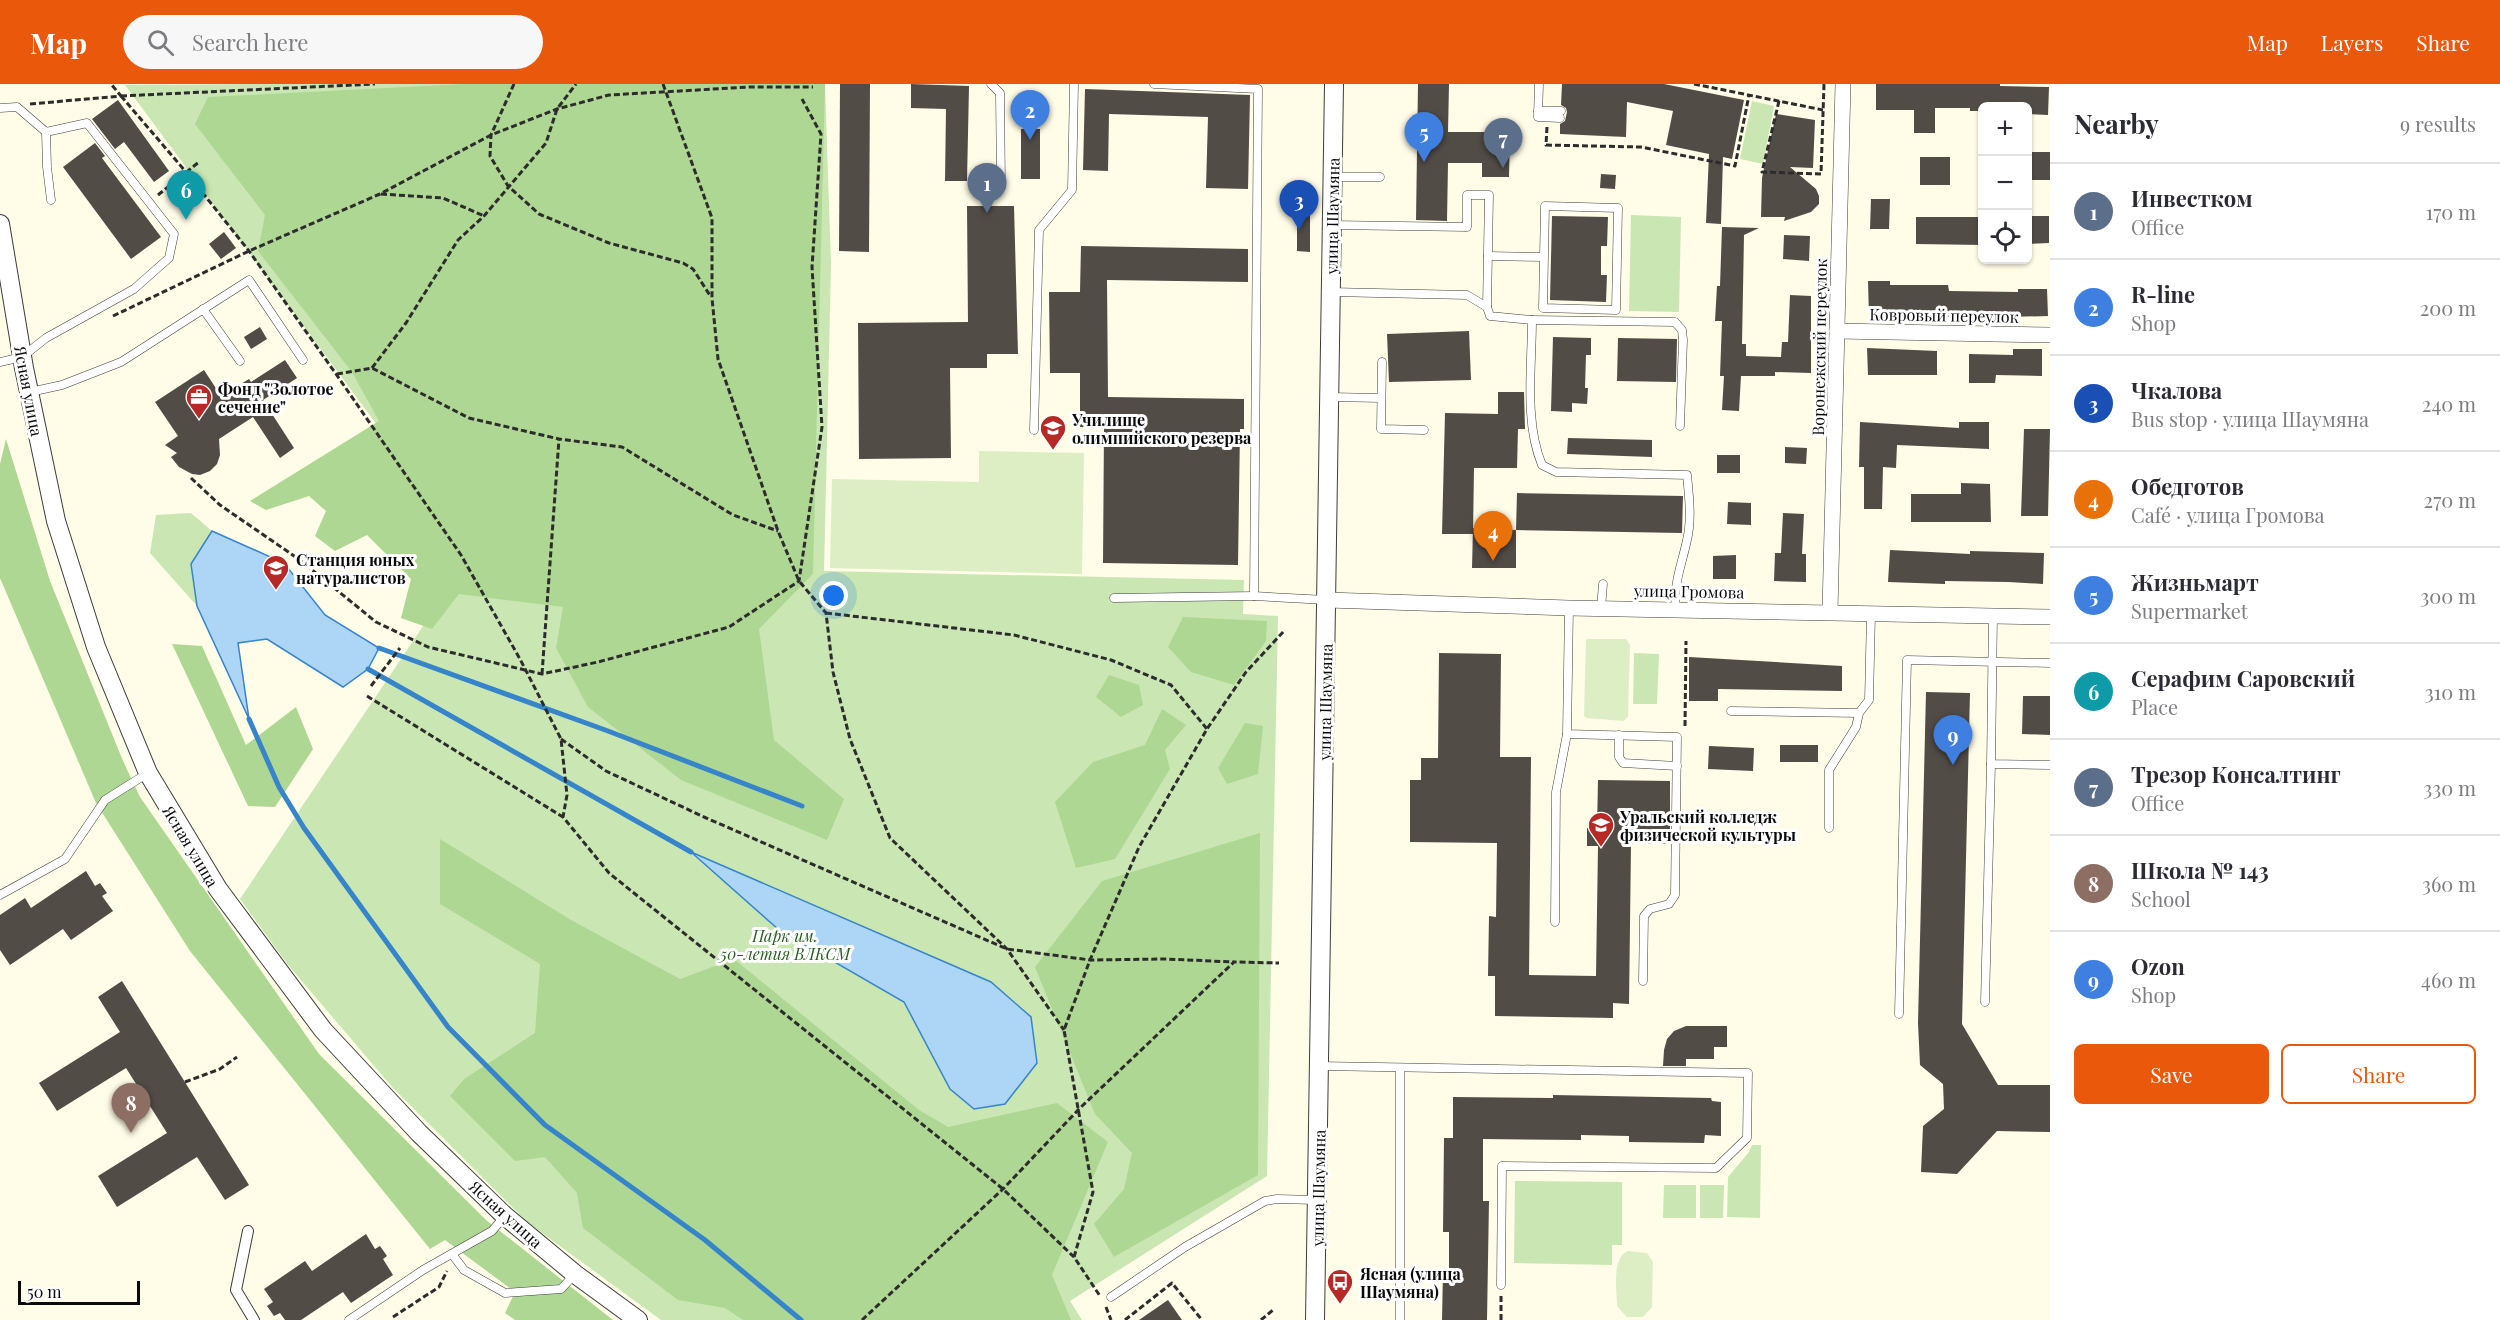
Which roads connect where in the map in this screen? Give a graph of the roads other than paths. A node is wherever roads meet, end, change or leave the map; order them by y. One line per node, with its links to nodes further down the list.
1 (991, 84): 12 (lane)
2 (1074, 84): 34 (lane)
3 (1154, 84): 37 (lane)
4 (1334, 84): 10 (street, улица Шаумяна)
5 (1539, 84): 8 (lane)
6 (1843, 84): 23 (street, Воронежский переулок)
7 (0, 108): 9 (lane)
8 (1538, 111): 8 (lane)
9 (46, 132): 13 (lane); 25 (lane)
10 (1333, 177): 11 (lane); 15 (street, улица Шаумяна)
11 (1380, 177)
12 (1001, 187)
13 (51, 200)
14 (0, 224): 19 (street, Ясная улица)
15 (1332, 225): 16 (lane); 18 (street, улица Шаумяна)
16 (1488, 256): 17 (lane); 20 (lane)
17 (1544, 257): 17 (lane)
18 (1331, 292): 20 (lane); 31 (street, улица Шаумяна)
19 (6, 297): 25 (street, Ясная улица)
20 (1487, 307): 22 (lane)
21 (203, 309): 26 (lane); 27 (lane); 30 (lane)
22 (1532, 320): 33 (lane); 42 (lane)
23 (1837, 331): 24 (street, Ковровый переулок); 43 (street, Воронежский переулок)
24 (2050, 335)
25 (22, 357): 28 (lane); 30 (street, Ясная улица)
26 (303, 360)
27 (240, 361)
28 (0, 362)
29 (1382, 362): 32 (lane)
30 (30, 392): 56 (street, Ясная улица)
31 (1330, 397): 32 (lane); 39 (street, улица Шаумяна)
32 (1381, 398): 35 (lane)
33 (1680, 426)
34 (1034, 430)
35 (1424, 430)
36 (1603, 584): 41 (lane)
37 (1254, 596): 38 (lane); 39 (lane)
38 (1114, 598)
39 (1327, 600): 40 (street, улица Громова); 63 (street, улица Шаумяна)
40 (1569, 608): 41 (street, улица Громова); 51 (lane)
41 (1601, 608): 42 (street, улица Громова)
42 (1676, 609): 43 (street, улица Громова)
43 (1830, 611): 44 (street, улица Громова)
44 (1871, 612): 45 (street, улица Громова); 50 (lane)
45 (1993, 615): 46 (street, улица Громова); 47 (lane)
46 (2050, 617)
47 (1992, 662): 48 (lane); 53 (lane); 62 (lane)
48 (2050, 663)
49 (1731, 711): 50 (lane)
50 (1859, 713): 57 (lane)
51 (1567, 734): 52 (lane); 59 (lane)
52 (1619, 735): 55 (lane); 55 (lane)
53 (1990, 764): 54 (lane); 61 (lane)
54 (2050, 765)
55 (1677, 766): 60 (lane)
56 (148, 773): 58 (lane); 66 (street, Ясная улица)
57 (1829, 828)
58 (0, 895)
59 (1556, 922)
60 (1643, 981)
61 (1984, 1002)
62 (1899, 1014)
63 (1319, 1066): 64 (lane); 65 (street, улица Шаумяна)
64 (1400, 1068): 70 (lane); 76 (lane)
65 (1318, 1200): 71 (lane); 75 (street, улица Шаумяна)
66 (505, 1216): 68 (lane); 69 (street, Ясная улица)
67 (248, 1231): 72 (street)
68 (452, 1254): 69 (lane); 73 (lane)
69 (574, 1274): 74 (street, Ясная улица)
70 (1501, 1285)
71 (1111, 1297)
72 (254, 1320)
73 (349, 1320)
74 (638, 1320)
75 (1315, 1320)
76 (1400, 1320)

